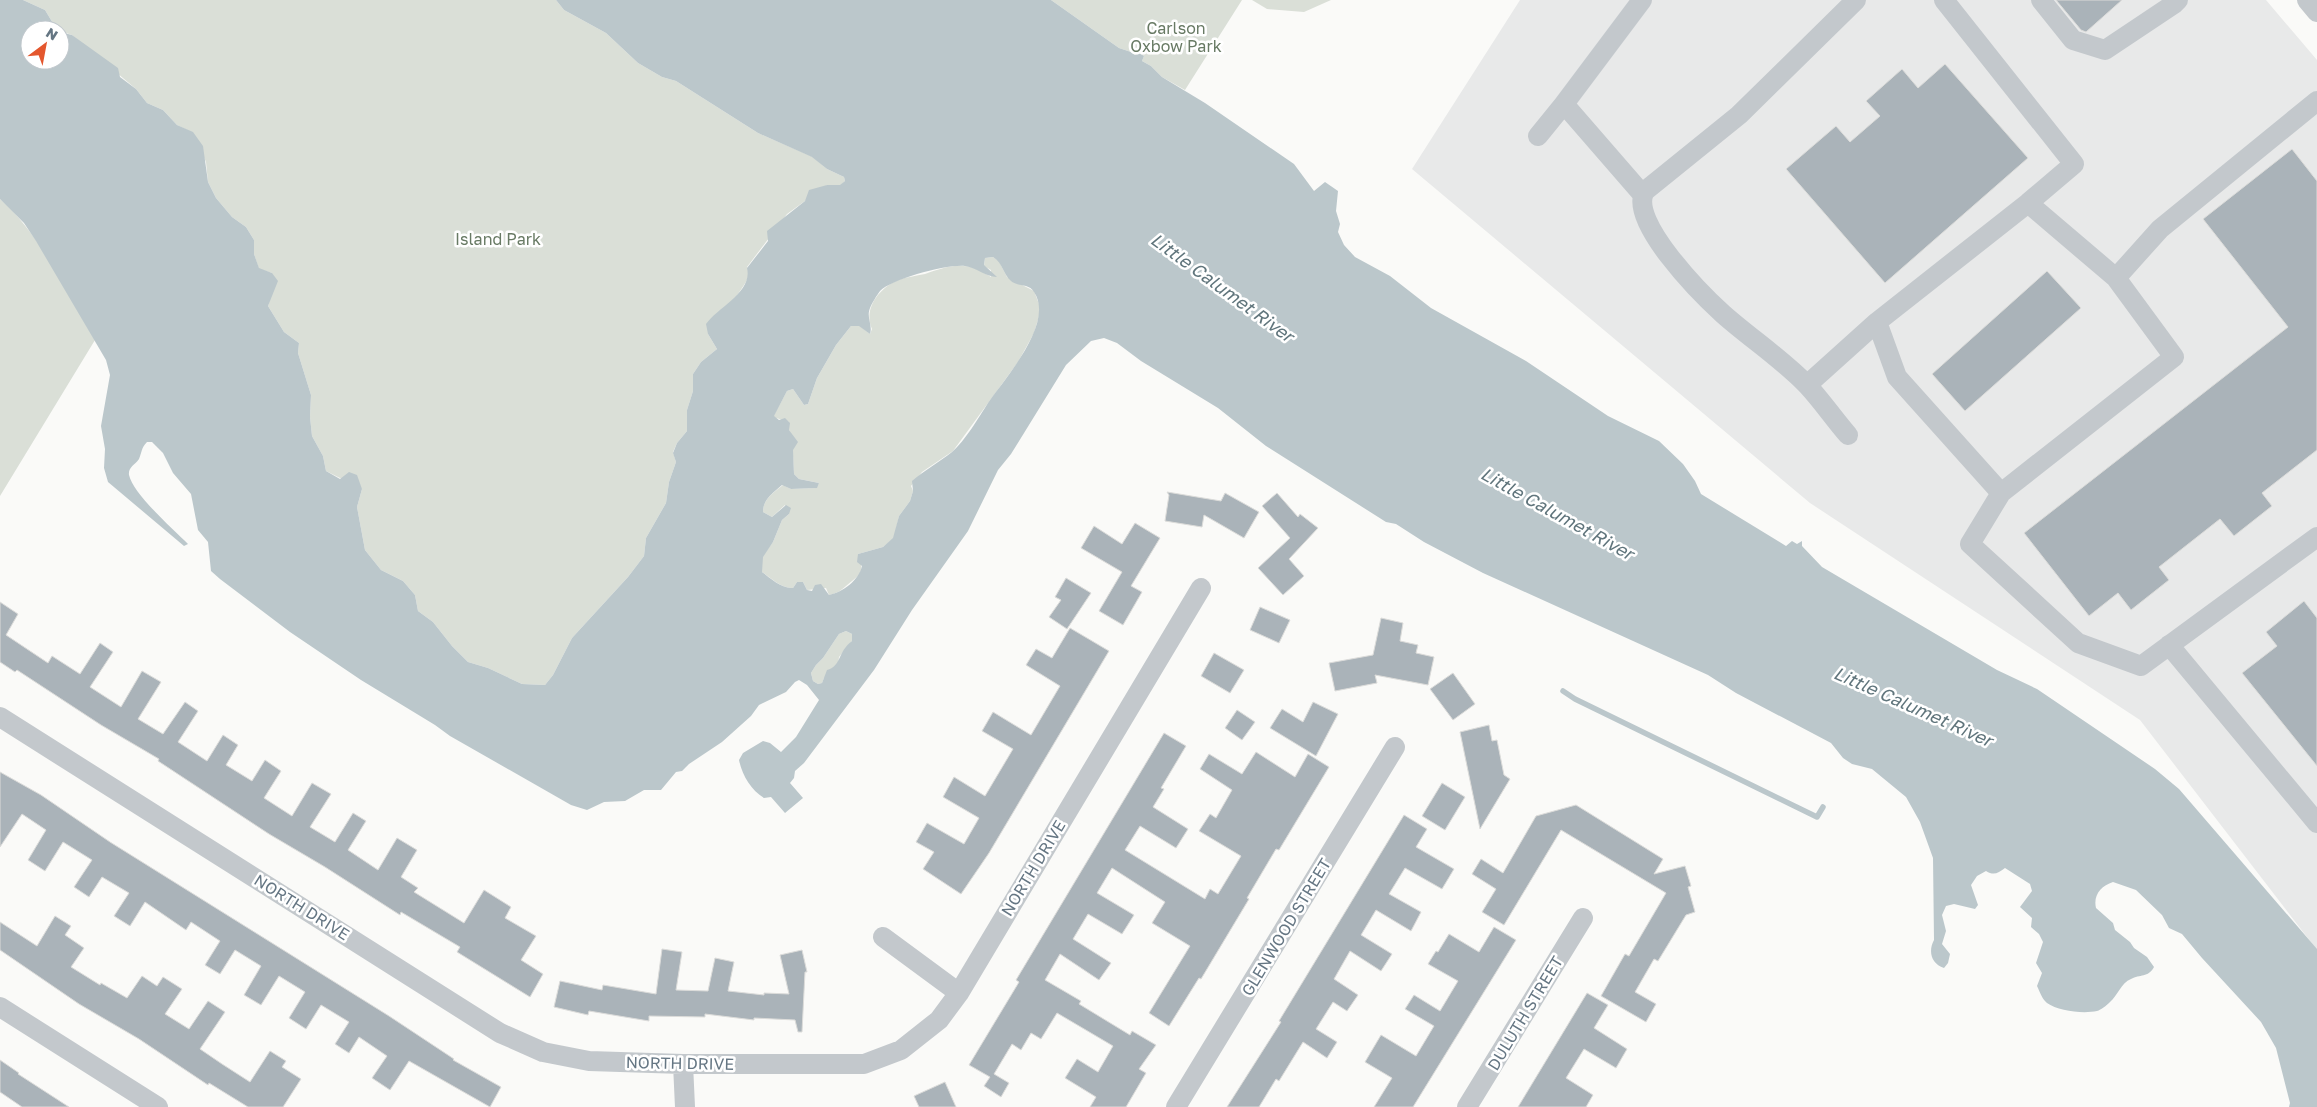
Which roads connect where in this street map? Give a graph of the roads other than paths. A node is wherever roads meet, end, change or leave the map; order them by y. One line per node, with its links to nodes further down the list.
1 (1642, 0): 9 (street)
2 (1856, 0): 11 (street)
3 (1944, 0): 12 (street)
4 (2041, 0): 5 (street)
5 (2178, 0)
6 (2307, 0): 7 (street)
7 (2317, 12)
8 (2317, 100): 13 (street)
9 (1564, 104): 10 (street); 11 (street)
10 (1538, 136)
11 (1643, 194): 15 (street)
12 (2028, 203): 13 (street); 14 (street)
13 (2116, 278): 17 (street)
14 (1877, 322): 15 (street); 17 (street)
15 (1807, 385): 16 (street)
16 (1848, 435)
17 (2001, 493): 20 (street)
18 (2317, 536): 20 (street)
19 (1201, 588): 26 (street, NORTH DRIVE)
20 (2169, 645): 23 (street)
21 (0, 717): 28 (street, NORTH DRIVE)
22 (1395, 747): 31 (street, GLENWOOD STREET)
23 (2317, 823)
24 (1583, 918): 32 (street, DULUTH STREET)
25 (883, 937): 26 (street)
26 (959, 993): 28 (street, NORTH DRIVE)
27 (0, 1007): 29 (street)
28 (683, 1064): 30 (street)
29 (158, 1107)
30 (685, 1107)
31 (1176, 1107)
32 (1468, 1107)

